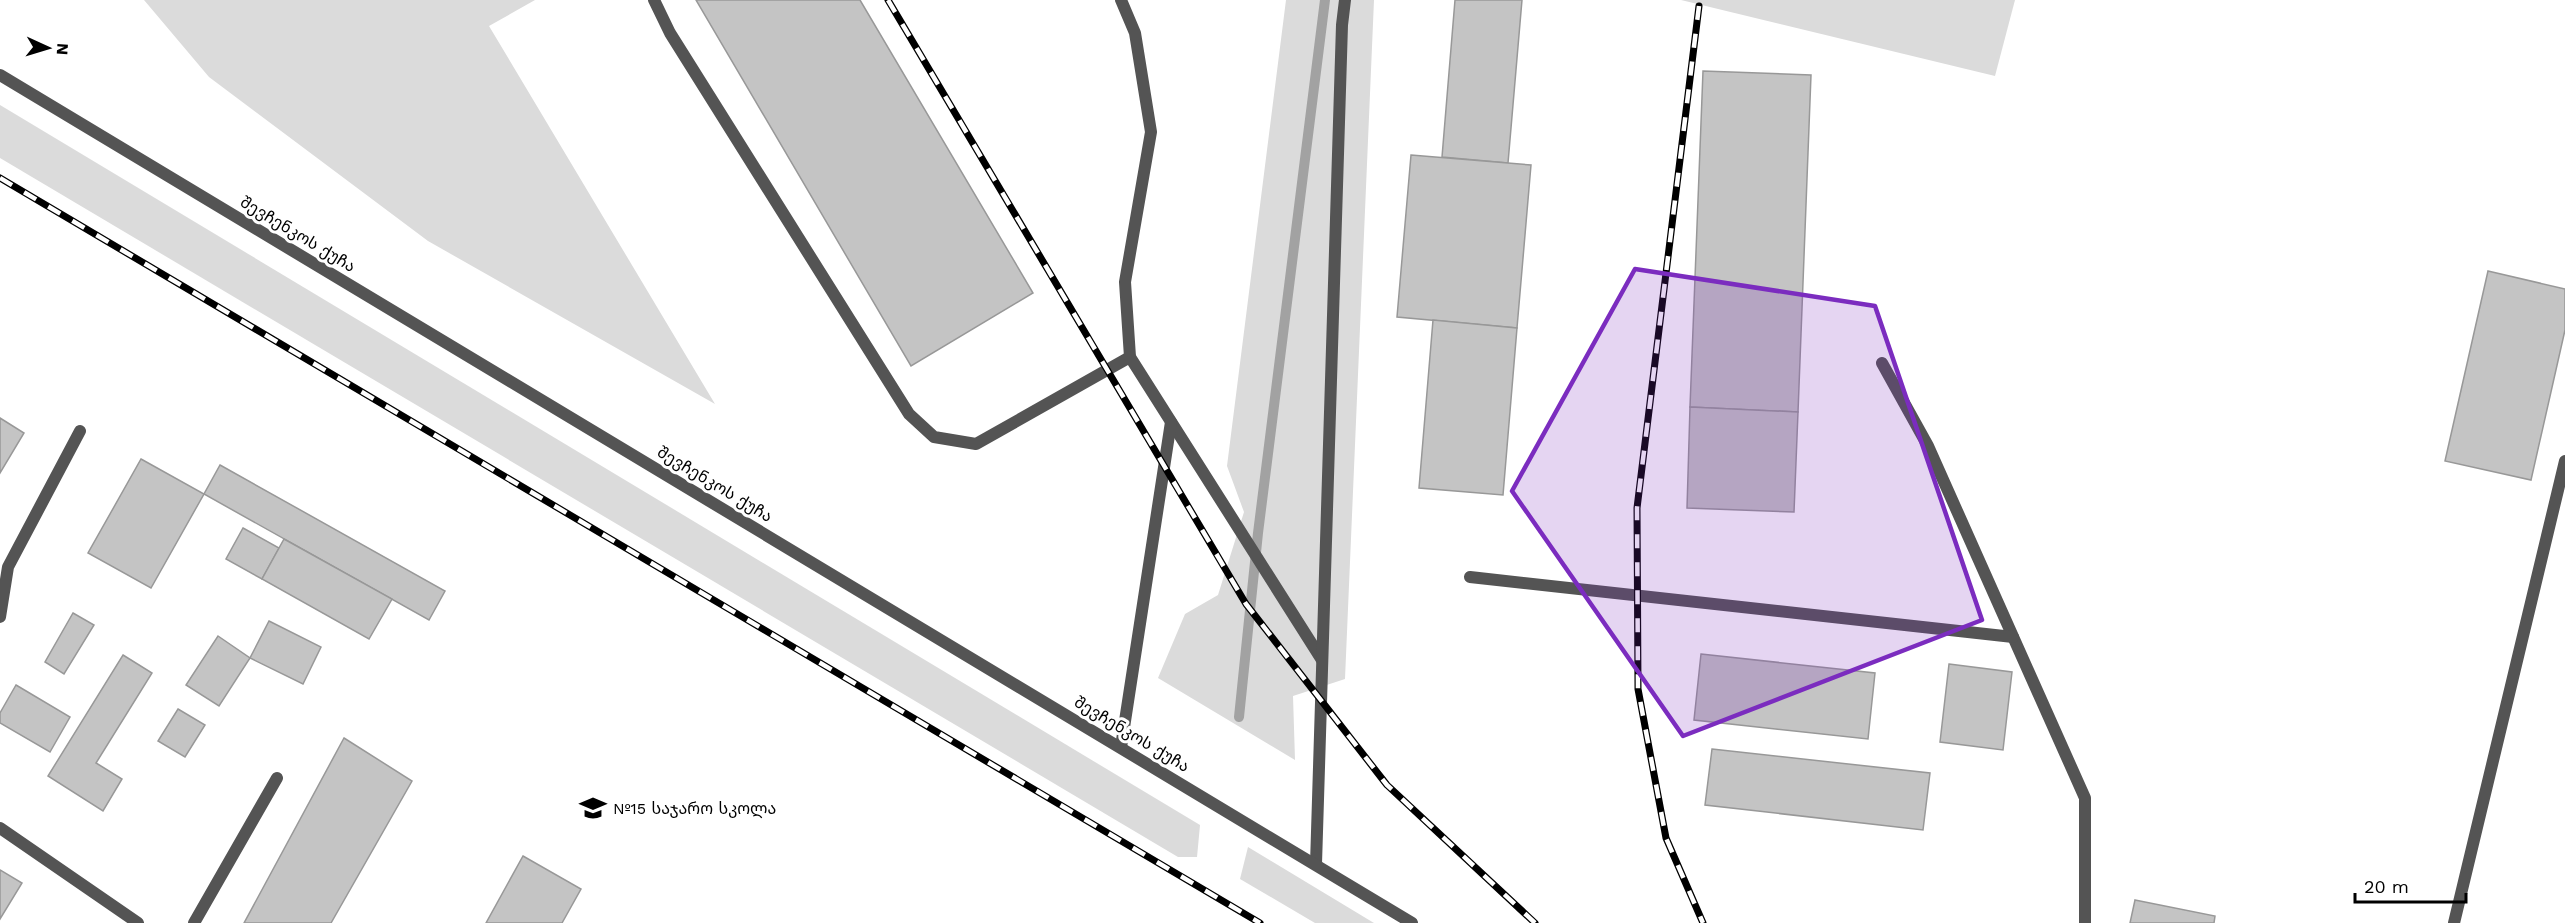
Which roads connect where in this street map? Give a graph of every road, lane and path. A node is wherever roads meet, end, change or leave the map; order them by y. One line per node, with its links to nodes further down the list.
1 (654, 0): 5 (street)
2 (1121, 0): 5 (street)
3 (1345, 0): 13 (street)
4 (0, 75): 14 (street, შევჩენკოს ქუჩა)
5 (1130, 357): 7 (street)
6 (1882, 363): 12 (street)
7 (1171, 422): 13 (street); 14 (street)
8 (80, 431): 11 (street)
9 (2565, 461): 22 (street)
10 (1470, 577): 12 (street)
11 (0, 617)
12 (2013, 637): 21 (street)
13 (1322, 661): 17 (street)
14 (1121, 747): 17 (street, შევჩენკოს ქუჩა)
15 (277, 778): 19 (street)
16 (0, 828): 18 (street)
17 (1316, 864): 20 (street, შევჩენკოს ქუჩა)
18 (138, 923)
19 (194, 923)
20 (1412, 923)
21 (2085, 923)
22 (2454, 923)

